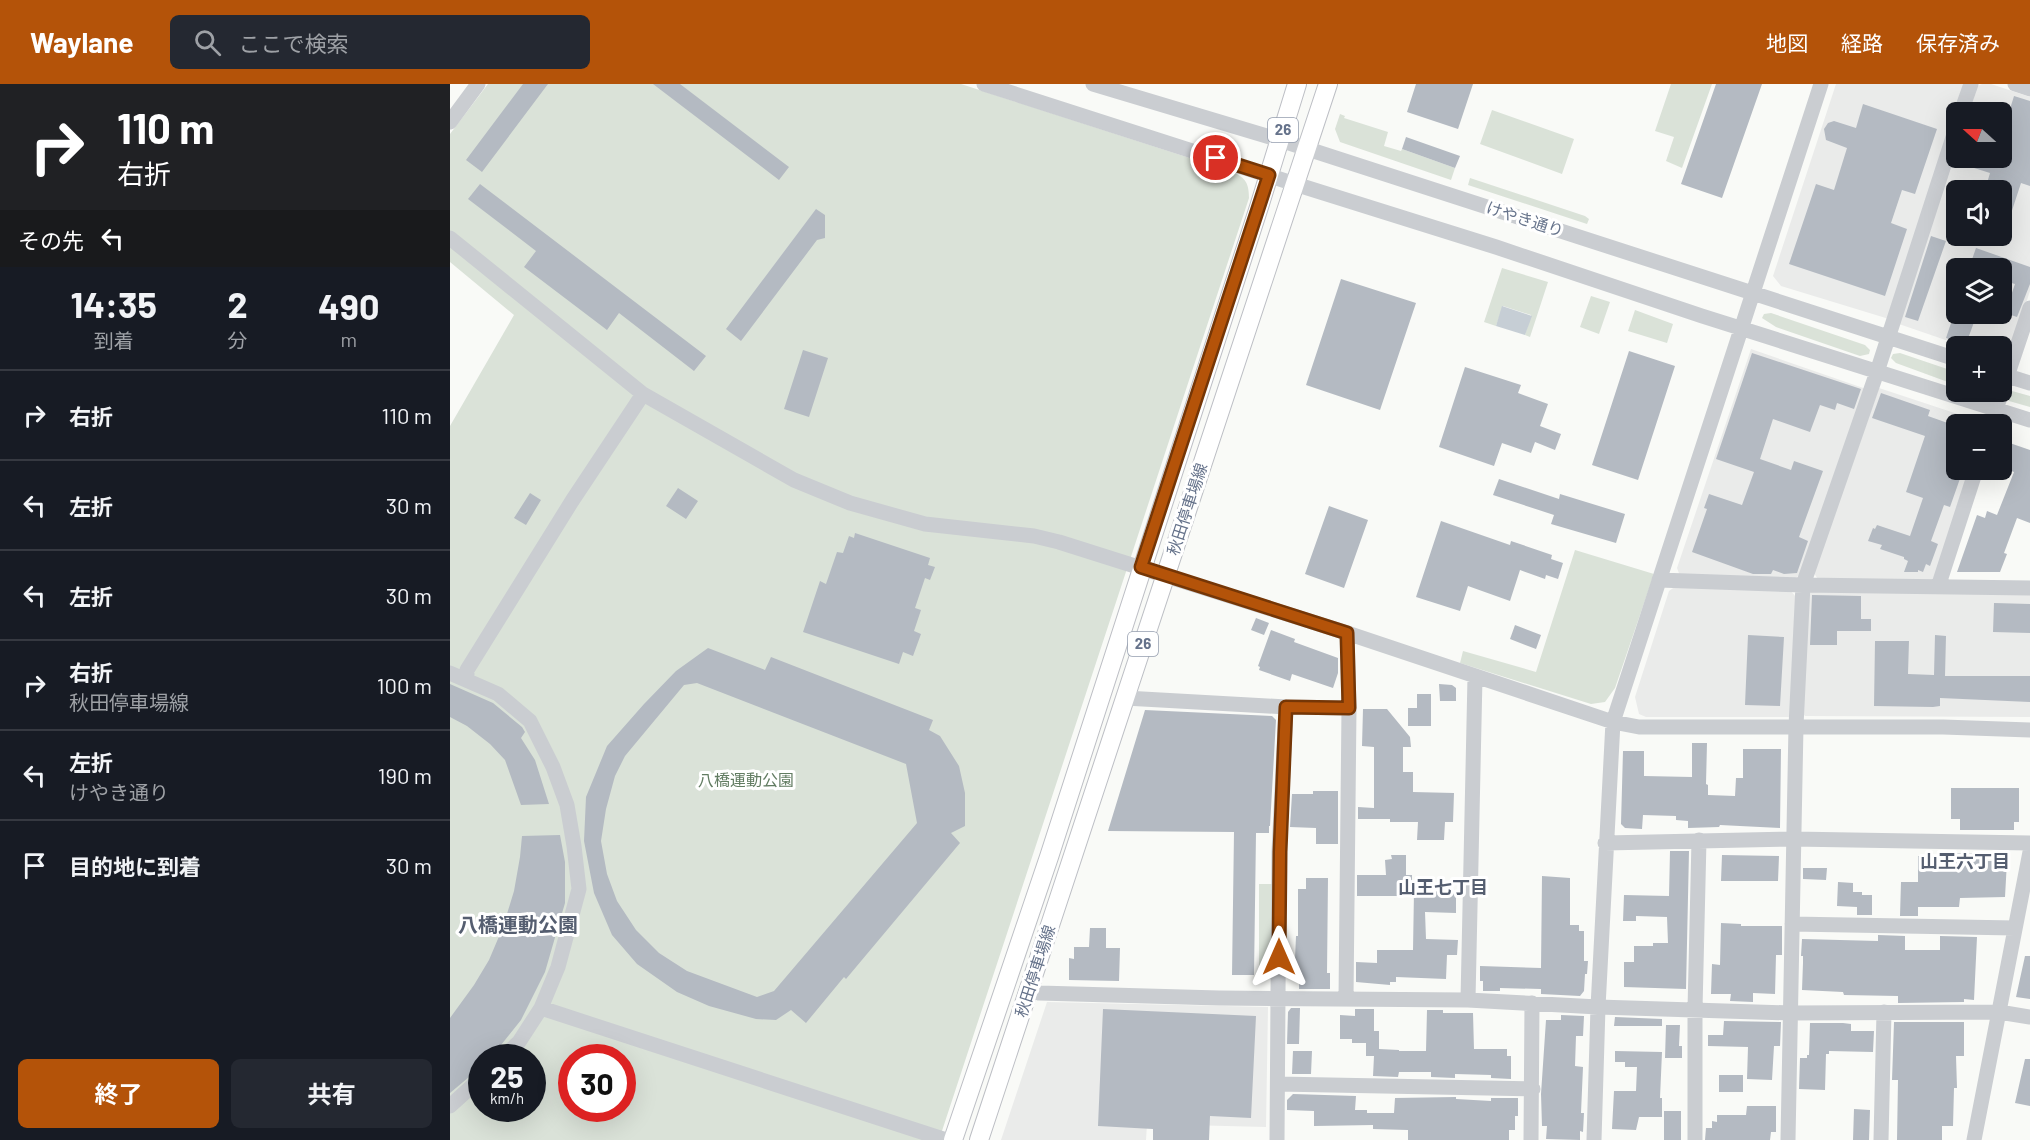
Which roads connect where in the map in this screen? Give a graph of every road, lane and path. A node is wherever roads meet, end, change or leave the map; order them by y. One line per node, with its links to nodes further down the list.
1 (478, 84): 11 (street)
2 (984, 84): 15 (street)
3 (1093, 84): 12 (street, けやき通り)
4 (1297, 84): 12 (main road, 秋田停車場線 / 26)
5 (1328, 84): 13 (main road, 秋田停車場線 / 26)
6 (1821, 84): 18 (street)
7 (1971, 84): 10 (street)
8 (2015, 84): 9 (street)
9 (2030, 89)
10 (1965, 102)
11 (450, 122)
12 (1280, 140): 13 (street, けやき通り); 15 (main road, 秋田停車場線 / 26)
13 (1306, 148): 16 (main road, 秋田停車場線 / 26); 18 (street, けやき通り)
14 (1946, 159): 21 (street)
15 (1269, 175): 16 (street); 32 (main road, 秋田停車場線 / 26)
16 (1294, 184): 20 (street); 33 (main road, 秋田停車場線 / 26)
17 (450, 238): 27 (street)
18 (1754, 292): 20 (street); 21 (street, けやき通り)
19 (2030, 308): 22 (street)
20 (1740, 327): 24 (street); 34 (street)
21 (1888, 336): 23 (street, けやき通り); 24 (street)
22 (2012, 354)
23 (1946, 356)
24 (1877, 372): 28 (street); 35 (street)
25 (2012, 377): 26 (street)
26 (2030, 383)
27 (643, 394): 32 (street); 41 (street)
28 (1983, 414)
29 (2012, 419): 30 (street)
30 (2030, 420)
31 (1973, 480): 36 (street)
32 (1141, 567): 33 (street); 73 (main road, 秋田停車場線 / 26)
33 (1166, 575): 38 (street); 42 (main road, 秋田停車場線 / 26)
34 (1659, 580): 35 (street); 45 (street)
35 (1803, 585): 36 (street); 46 (street)
36 (1938, 587): 37 (street)
37 (2030, 588)
38 (1347, 633): 40 (street); 44 (street)
39 (450, 673): 41 (street)
40 (1475, 677): 45 (street); 58 (street)
41 (467, 679): 61 (street)
42 (1125, 698): 43 (street); 55 (main road, 秋田停車場線 / 26)
43 (1286, 707): 44 (street); 56 (street)
44 (1349, 708): 57 (street)
45 (1612, 722): 46 (street); 50 (street)
46 (1796, 726): 47 (street); 48 (street)
47 (2030, 730)
48 (1793, 839): 49 (street); 51 (street); 53 (street)
49 (1699, 840): 50 (street); 62 (street)
50 (1605, 843): 60 (street)
51 (2030, 843)
52 (2030, 852): 54 (street)
53 (1792, 924): 54 (street); 65 (street)
54 (2015, 928): 64 (street)
55 (1029, 989): 56 (street); 74 (main road, 秋田停車場線 / 26)
56 (1279, 999): 57 (street); 68 (street)
57 (1346, 999): 58 (street)
58 (1468, 1000): 59 (street)
59 (1533, 1003): 60 (street); 69 (street)
60 (1598, 1007): 62 (street); 77 (street)
61 (541, 1008): 67 (street); 72 (street)
62 (1695, 1009): 65 (street); 78 (street)
63 (1884, 1012): 64 (street); 65 (street); 80 (street)
64 (1999, 1012): 66 (street); 81 (street)
65 (1791, 1013): 79 (street)
66 (2030, 1017)
67 (517, 1044)
68 (1278, 1084): 69 (street); 75 (street)
69 (1533, 1089): 76 (street)
70 (468, 1090): 71 (street)
71 (450, 1106)
72 (946, 1140)
73 (953, 1140)
74 (979, 1140)
75 (1277, 1140)
76 (1531, 1140)
77 (1594, 1140)
78 (1695, 1140)
79 (1788, 1140)
80 (1881, 1140)
81 (1974, 1140)

